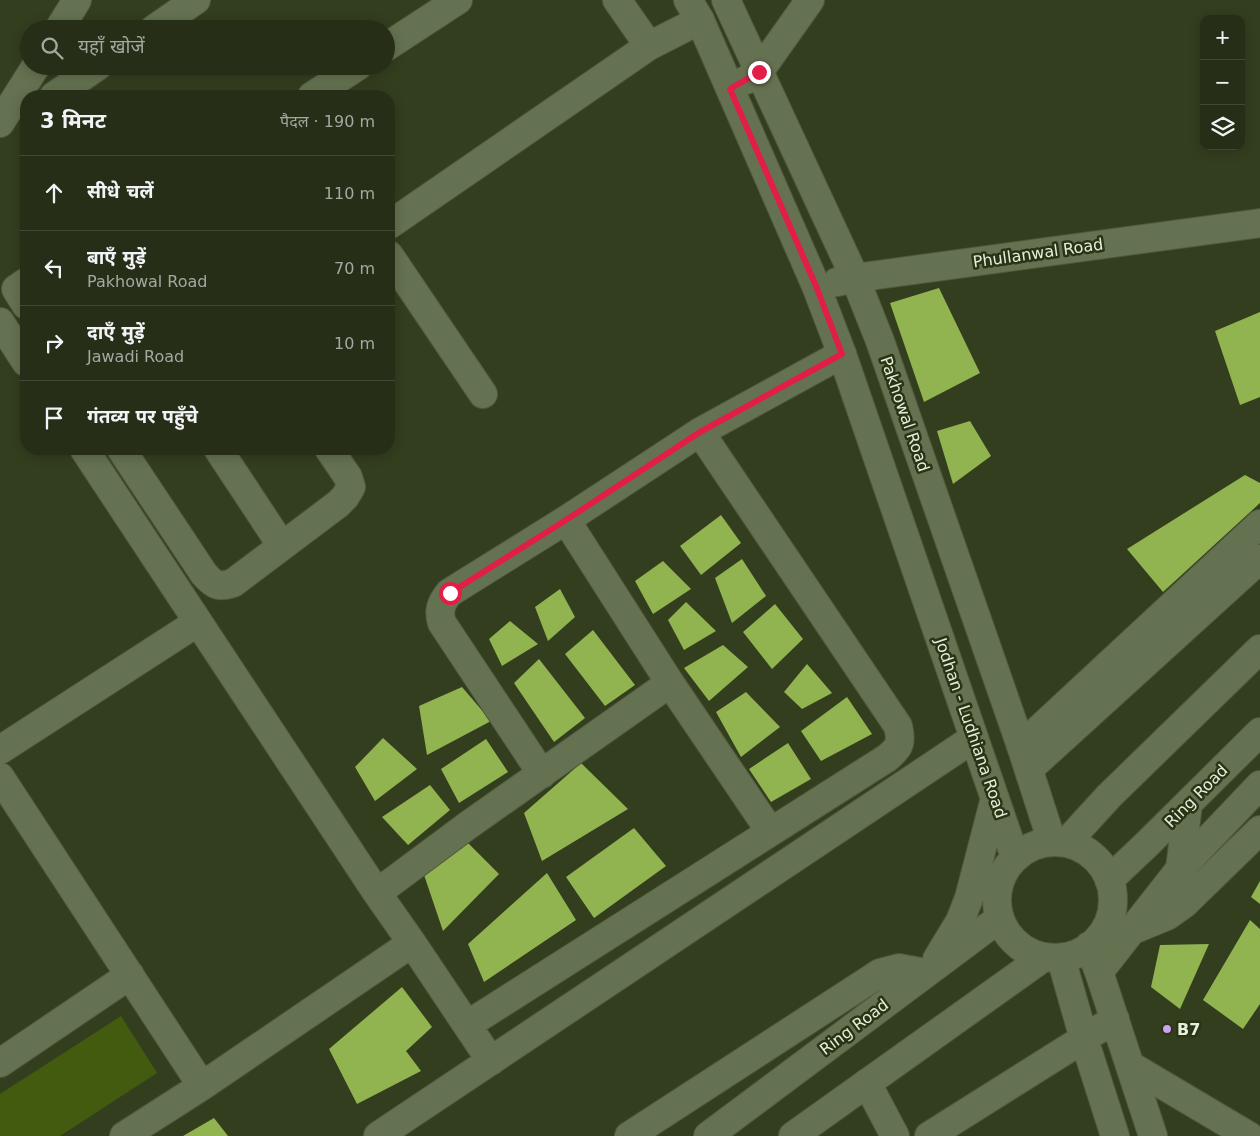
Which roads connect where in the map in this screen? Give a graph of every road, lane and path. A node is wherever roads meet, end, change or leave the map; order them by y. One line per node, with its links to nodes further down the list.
1 (77, 0): 8 (street)
2 (196, 0): 9 (street)
3 (458, 0): 10 (street)
4 (617, 0): 11 (street)
5 (726, 0): 12 (street, Pakhowal Road)
6 (810, 0): 12 (street)
7 (694, 10): 11 (street); 16 (street)
8 (65, 20)
9 (167, 20)
10 (395, 41)
11 (649, 46): 24 (street)
12 (759, 72): 16 (street); 27 (street, Pakhowal Road)
13 (30, 75): 17 (street)
14 (85, 75): 18 (street)
15 (344, 75): 19 (street)
16 (730, 89): 28 (street)
17 (21, 90)
18 (63, 90)
19 (321, 90)
20 (20, 91): 22 (street)
21 (20, 119): 23 (street)
22 (0, 123)
23 (0, 133)
24 (395, 221)
25 (1260, 223): 27 (street, Phullanwal Road)
26 (395, 264): 32 (street)
27 (855, 278): 28 (street, Phullanwal Road); 48 (street, Pakhowal Road)
28 (816, 286): 31 (street)
29 (0, 322): 30 (street)
30 (20, 353)
31 (842, 354): 33 (street); 46 (street, Jodhan - Ludhiana Road)
32 (483, 394)
33 (700, 432): 38 (street); 55 (street)
34 (88, 455): 42 (street)
35 (125, 455): 40 (street)
36 (222, 455): 40 (street)
37 (334, 455): 40 (street)
38 (566, 520): 44 (street); 49 (street)
39 (1260, 524): 48 (street)
40 (282, 546)
41 (1260, 559): 48 (street)
42 (198, 622): 47 (street); 60 (street)
43 (1260, 649): 56 (street)
44 (670, 683): 49 (street); 55 (street)
45 (1260, 732): 53 (street, Ring Road)
46 (974, 738): 52 (street, Jodhan - Ludhiana Road); 72 (street)
47 (0, 750)
48 (1025, 757): 56 (street, Pakhowal Road)
49 (542, 774): 60 (street)
50 (0, 777): 68 (street)
51 (1260, 785): 58 (street)
52 (995, 798): 57 (street, Jodhan - Ludhiana Road); 66 (street)
53 (1188, 804): 58 (street); 59 (street, Ring Road)
54 (1260, 830): 62 (street)
55 (770, 831): 70 (street)
56 (1059, 842): 57 (street); 59 (street)
57 (1015, 857): 61 (street)
58 (1180, 869): 62 (street)
59 (1109, 880): 64 (street)
60 (377, 892): 63 (street)
61 (1000, 918): 65 (street); 66 (street, Ring Road)
62 (1132, 930): 67 (street)
63 (412, 943): 70 (street); 76 (street)
64 (1089, 946): 65 (street); 67 (street)
65 (1052, 957): 71 (street); 75 (street)
66 (928, 971): 79 (street); 80 (street, Ring Road)
67 (1099, 972): 69 (street)
68 (130, 975): 73 (street); 76 (street)
69 (1114, 1019): 71 (street); 74 (street)
70 (467, 1025): 72 (street)
71 (1084, 1039): 83 (street); 84 (street)
72 (491, 1061): 78 (street)
73 (0, 1063)
74 (1130, 1066): 85 (street); 86 (street)
75 (867, 1083): 81 (street); 82 (street)
76 (202, 1086): 77 (street)
77 (124, 1136)
78 (378, 1136)
79 (629, 1136)
80 (708, 1136)
81 (793, 1136)
82 (895, 1136)
83 (929, 1136)
84 (1115, 1136)
85 (1153, 1136)
86 (1249, 1136)

